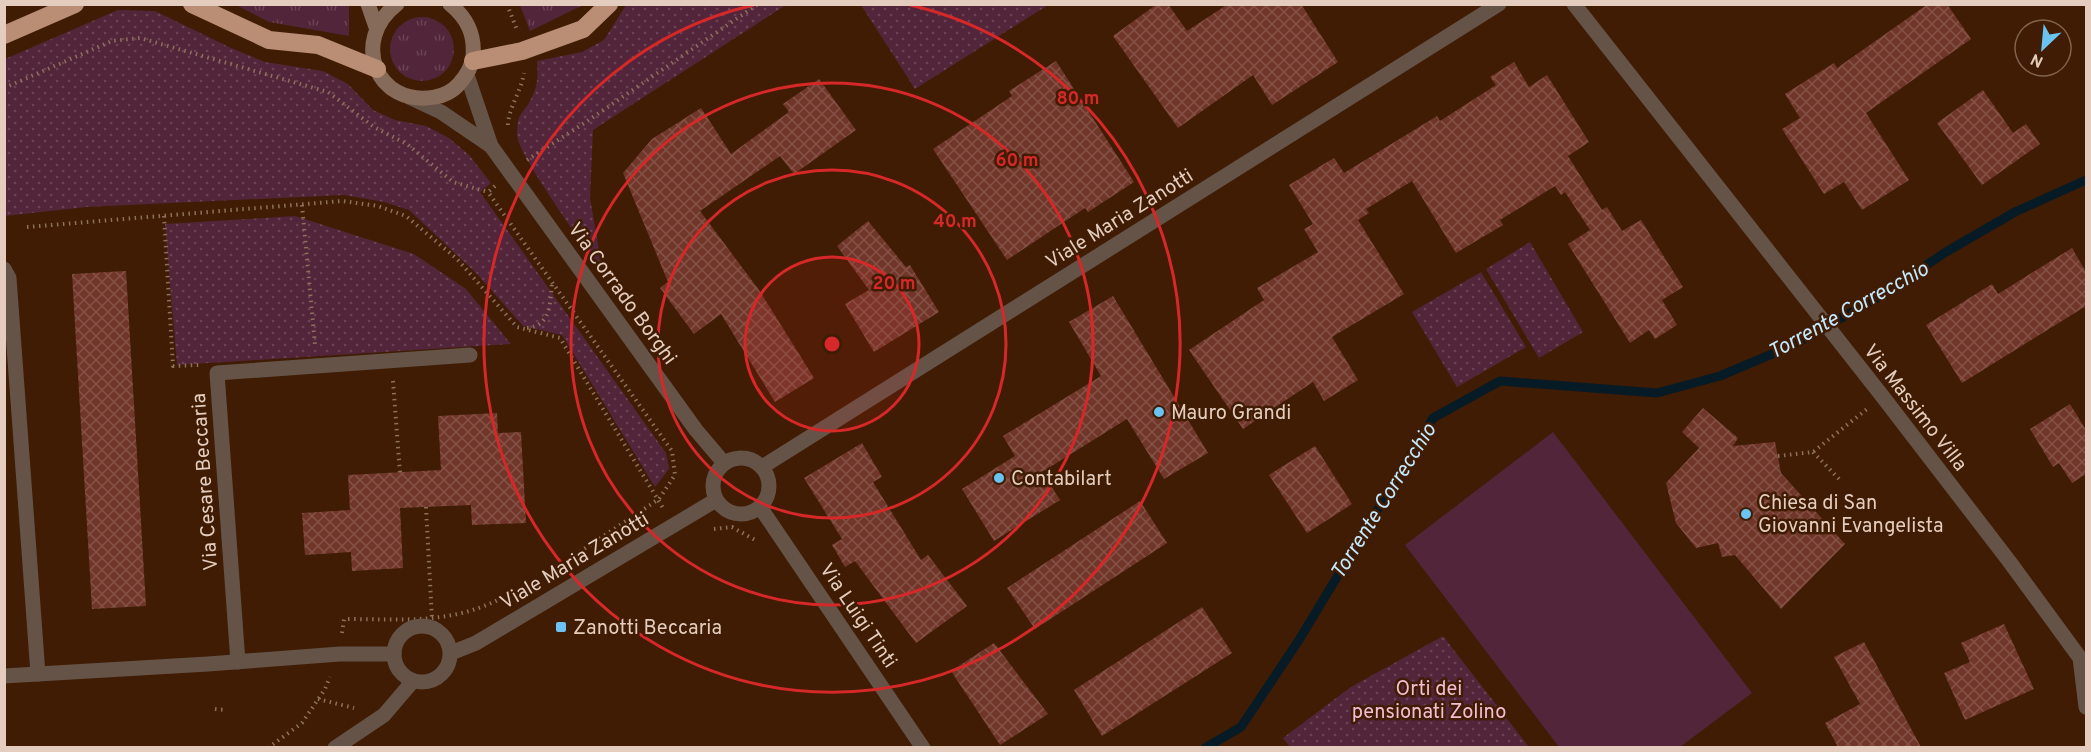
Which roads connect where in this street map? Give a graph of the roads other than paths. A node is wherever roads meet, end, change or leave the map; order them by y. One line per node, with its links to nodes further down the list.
1 (75, 4): 10 (highway)
2 (192, 4): 12 (highway)
3 (368, 4): 9 (street)
4 (397, 4): 9 (street)
5 (450, 4): 11 (street)
6 (609, 4): 11 (highway)
7 (1499, 4): 18 (street, Viale Maria Zanotti)
8 (1574, 4): 23 (street, Via Massimo Villa)
9 (376, 27): 12 (street)
10 (4, 35)
11 (470, 68): 13 (street); 14 (street, Via Corrado Borghi)
12 (377, 69): 13 (street)
13 (407, 96): 14 (street, Via Corrado Borghi)
14 (491, 146): 17 (street, Via Corrado Borghi)
15 (4, 269): 25 (street)
16 (470, 355): 24 (street, Via Cesare Beccaria)
17 (724, 463): 18 (street); 19 (street)
18 (762, 467): 20 (street)
19 (716, 500): 20 (street); 21 (street, Viale Maria Zanotti)
20 (760, 507): 30 (street, Via Luigi Tinti)
21 (451, 652): 22 (street); 27 (street)
22 (394, 654): 24 (street); 27 (street)
23 (2083, 656): 28 (street, Via Massimo Villa)
24 (238, 662): 25 (street)
25 (38, 674): 26 (street)
26 (4, 676)
27 (413, 681): 29 (street)
28 (2086, 707)
29 (335, 747)
30 (923, 747)

